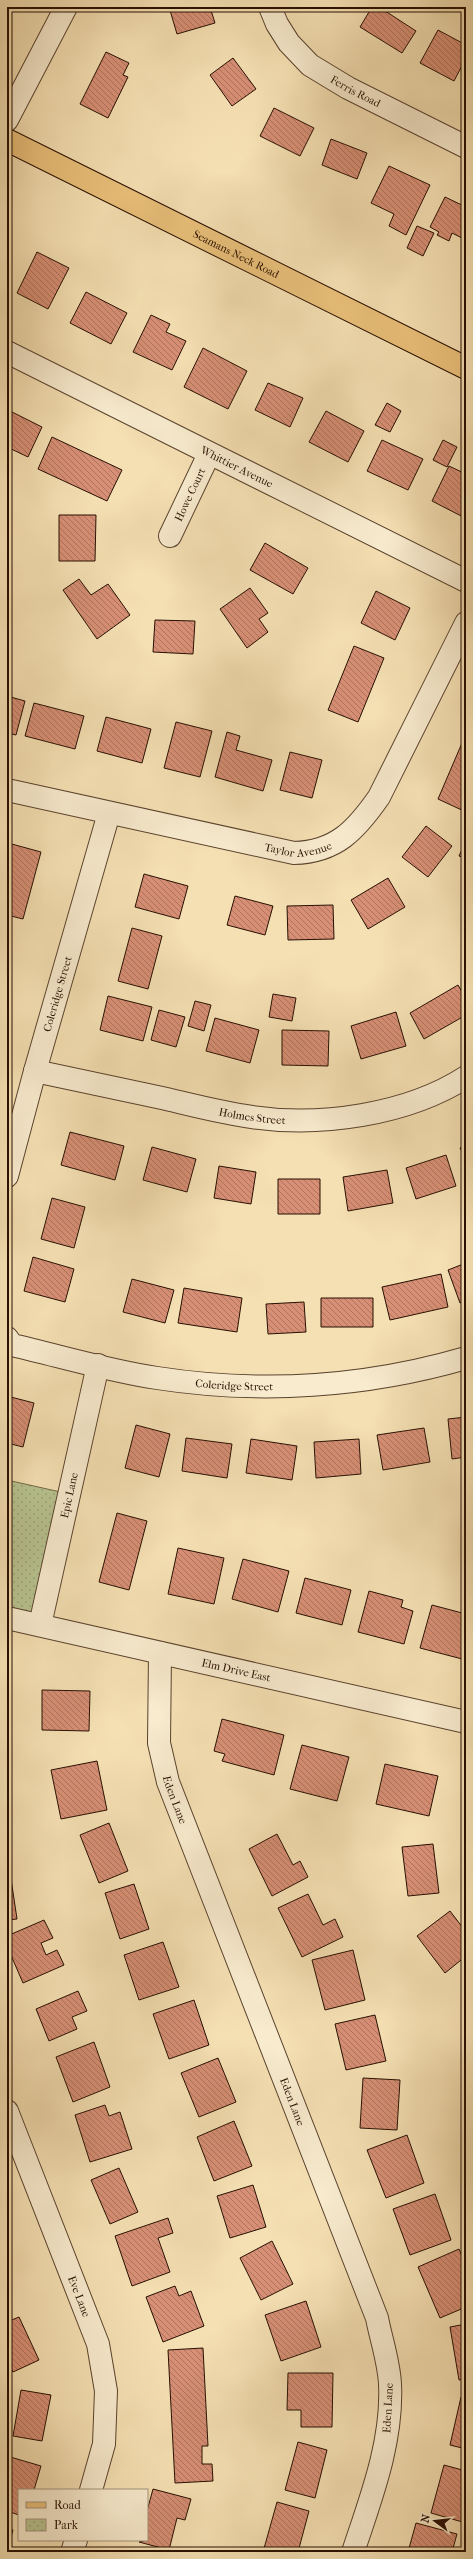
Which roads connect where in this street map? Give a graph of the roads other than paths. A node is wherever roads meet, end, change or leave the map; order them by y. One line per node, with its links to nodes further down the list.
1 (66, 7): 3 (street)
2 (270, 7): 5 (street, Ferris Road)
3 (7, 120)
4 (7, 140): 7 (main road, Seamans Neck Road)
5 (466, 147)
6 (7, 352): 8 (street, Whittier Avenue)
7 (466, 368)
8 (209, 454): 9 (street, Howe Court); 10 (street, Whittier Avenue)
9 (170, 536)
10 (466, 581)
11 (466, 623): 13 (street, Taylor Avenue)
12 (7, 790): 13 (street, Taylor Avenue)
13 (109, 812): 14 (street, Coleridge Street)
14 (34, 1071): 15 (street, Holmes Street); 16 (street, Coleridge Street)
15 (466, 1077)
16 (7, 1176)
17 (7, 1338): 19 (street, Coleridge Street)
18 (466, 1358): 19 (street, Coleridge Street)
19 (98, 1365): 21 (street, Epic Lane)
20 (7, 1618): 21 (street, Elm Drive East)
21 (40, 1625): 22 (street, Elm Drive East)
22 (160, 1653): 23 (street, Elm Drive East); 28 (street, Eden Lane)
23 (466, 1722)
24 (7, 2111): 25 (street, Eve Lane)
25 (91, 2489)
26 (76, 2541): 27 (street)
27 (72, 2552)
28 (353, 2552)

